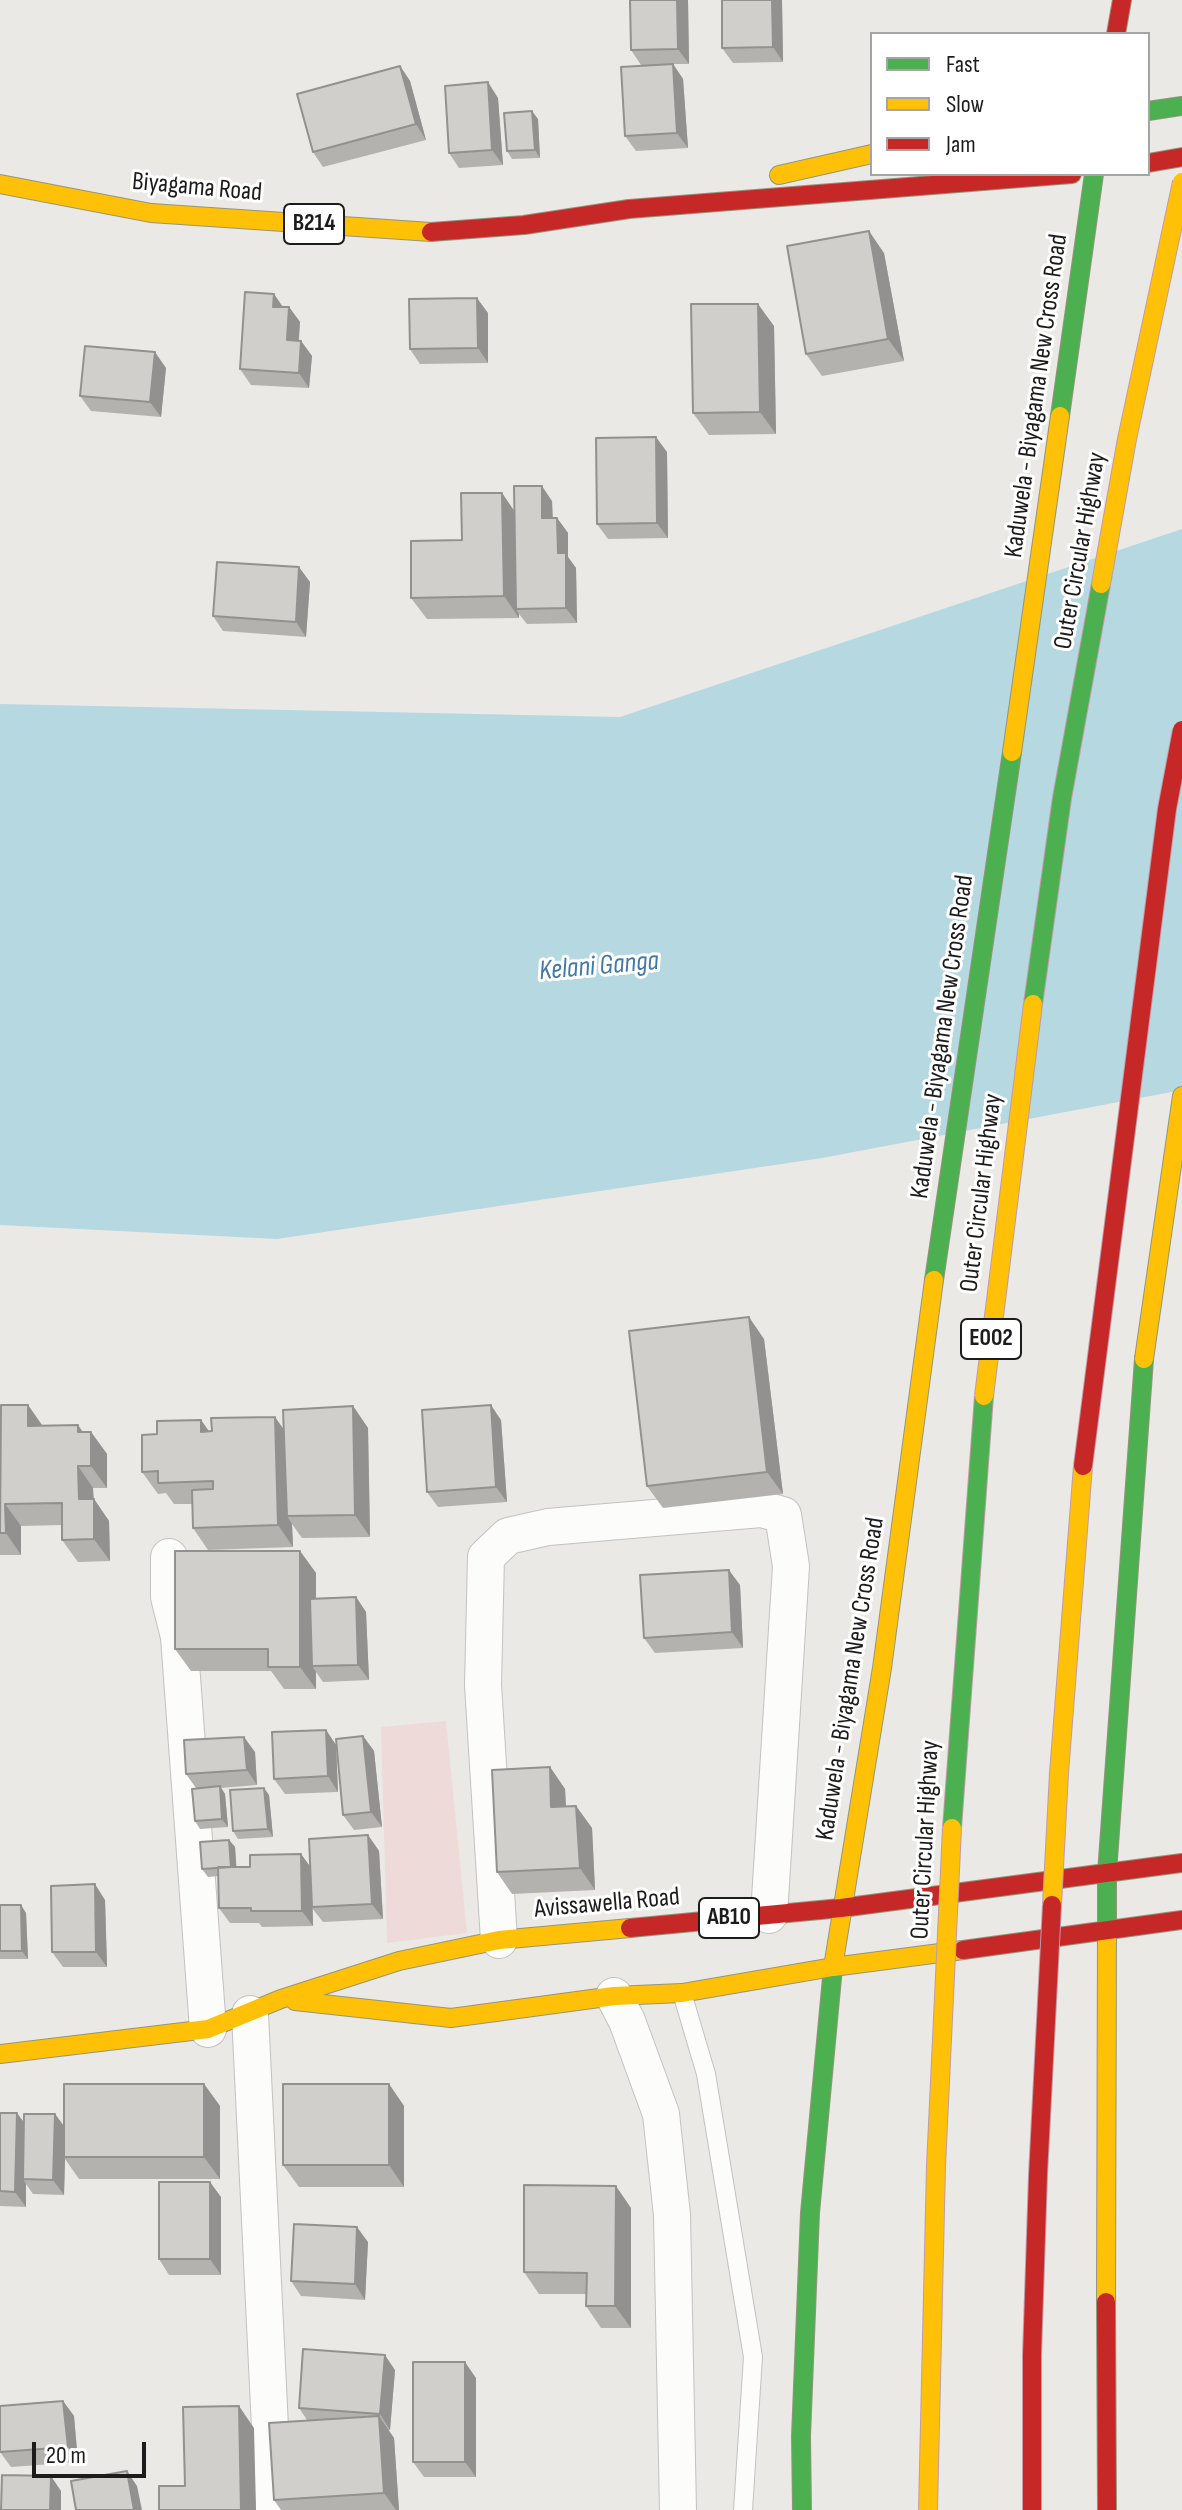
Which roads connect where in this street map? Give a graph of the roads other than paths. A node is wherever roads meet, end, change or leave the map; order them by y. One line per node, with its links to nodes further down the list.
1 (1122, 0): 2 (main road)
2 (1116, 32)
3 (1182, 106): 4 (main road)
4 (1150, 111)
5 (870, 154): 12 (main road, Biyagama Road / B214)
6 (1182, 157): 7 (main road)
7 (1150, 163)
8 (1047, 176): 12 (main road, Biyagama Road / B214)
9 (1094, 176): 18 (main road, Kaduwela - Biyagama New Cross Road)
10 (1182, 182): 33 (main road, Outer Circular Highway / E002, bridge)
11 (0, 184): 12 (main road, Biyagama Road / B214)
12 (629, 209)
13 (1182, 730): 34 (main road, bridge)
14 (1182, 1096): 17 (main road)
15 (169, 1557): 27 (street)
16 (1182, 1863): 17 (main road, Avissawella Road / AB10)
17 (1107, 1873): 18 (main road, Avissawella Road / AB10); 21 (main road)
18 (841, 1908): 19 (main road, Avissawella Road / AB10); 23 (main road, Kaduwela - Biyagama New Cross Road)
19 (769, 1915): 22 (main road, Avissawella Road / AB10); 22 (street)
20 (1182, 1920): 21 (main road, Avissawella Road / AB10)
21 (1107, 1931): 23 (main road, Avissawella Road / AB10); 35 (main road)
22 (499, 1940): 26 (main road, Avissawella Road / AB10)
23 (833, 1967): 24 (main road, Avissawella Road / AB10); 32 (main road, Kaduwela - Biyagama New Cross Road)
24 (682, 1993): 25 (main road, Avissawella Road / AB10); 31 (lane)
25 (614, 1996): 26 (main road, Avissawella Road / AB10); 30 (street)
26 (266, 2007): 27 (main road, Avissawella Road / AB10); 29 (street)
27 (208, 2029): 28 (main road, Avissawella Road / AB10)
28 (0, 2054)
29 (274, 2510)
30 (678, 2510)
31 (743, 2510)
32 (802, 2510)
33 (928, 2510)
34 (1032, 2510)
35 (1107, 2510)

